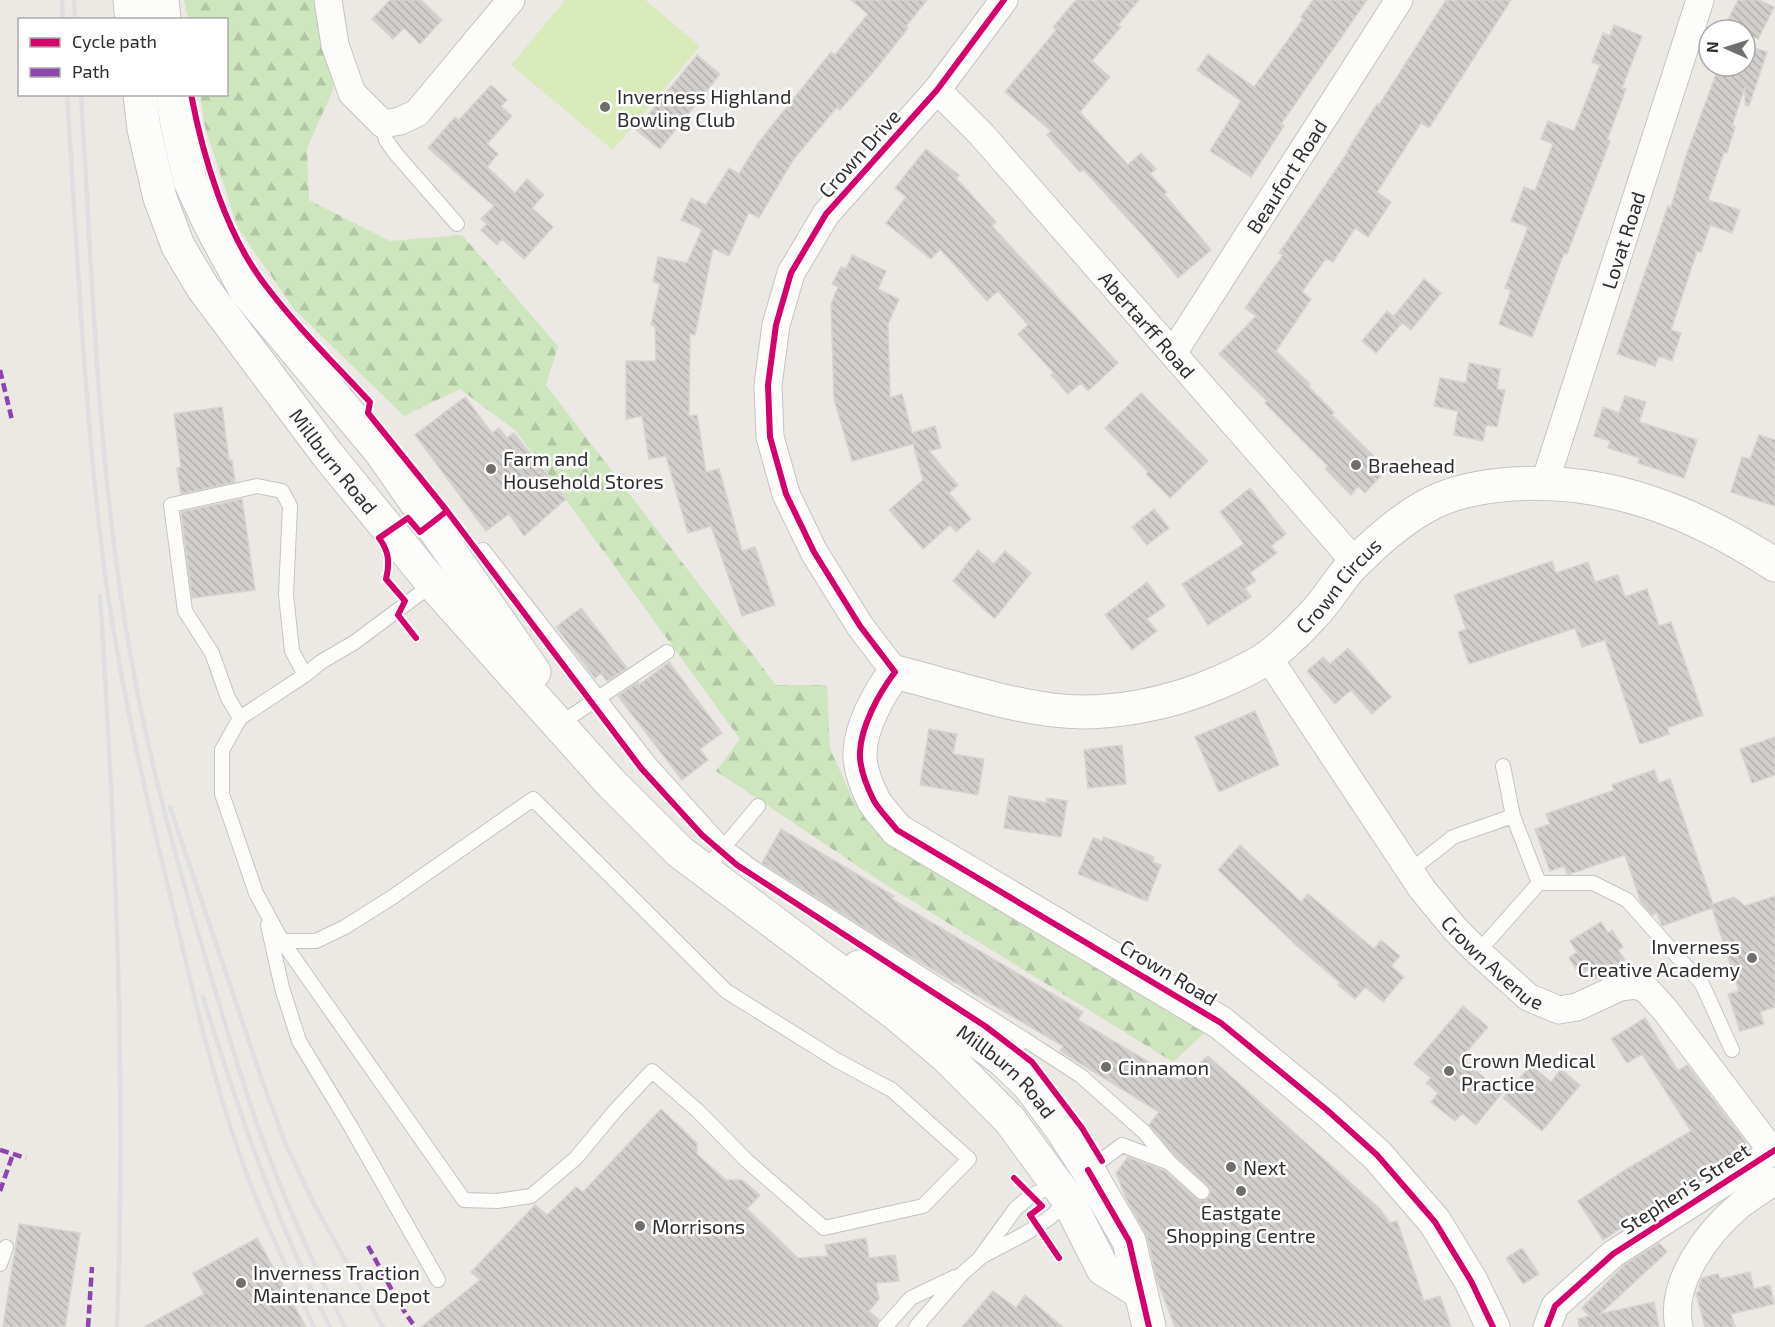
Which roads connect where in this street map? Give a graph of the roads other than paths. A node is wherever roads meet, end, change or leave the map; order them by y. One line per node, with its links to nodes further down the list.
1 (130, 0): 8 (main road)
2 (162, 0): 9 (main road)
3 (328, 0): 13 (street)
4 (511, 0): 13 (street)
5 (1004, 0): 10 (street, Crown Drive)
6 (1399, 0): 15 (street, Beaufort Road)
7 (1700, 0): 16 (street, Lovat Road)
8 (132, 18)
9 (164, 18)
10 (937, 90): 15 (street, Abertarff Road); 22 (street, Crown Drive)
11 (140, 96): 19 (main road, Millburn Road)
12 (173, 96): 19 (main road, Millburn Road)
13 (383, 124): 14 (lane)
14 (457, 224)
15 (1173, 353): 17 (street, Abertarff Road)
16 (1545, 482): 17 (main road, Crown Circus); 18 (main road, Crown Circus)
17 (1355, 562): 21 (main road, Crown Circus)
18 (1775, 565)
19 (454, 569): 23 (lane); 24 (lane); 26 (main road, Millburn Road); 28 (main road, Millburn Road)
20 (667, 652): 24 (lane)
21 (1268, 657): 22 (main road, Crown Circus); 32 (street, Crown Avenue)
22 (895, 672): 54 (main road, Crown Road)
23 (305, 675): 25 (lane); 25 (lane)
24 (600, 697): 26 (lane); 31 (lane)
25 (240, 718): 34 (lane)
26 (567, 719): 28 (main road, Millburn Road)
27 (1503, 766): 30 (lane)
28 (610, 782): 31 (main road, Millburn Road)
29 (758, 806): 31 (lane)
30 (1513, 816): 32 (lane); 33 (lane)
31 (715, 858): 35 (main road, Millburn Road); 38 (lane)
32 (1410, 870): 37 (street, Crown Avenue)
33 (1539, 883): 37 (lane); 39 (lane)
34 (265, 910): 36 (lane); 49 (lane)
35 (786, 930): 38 (main road, Millburn Road); 43 (main road, Millburn Road)
36 (282, 941): 36 (lane)
37 (1478, 952): 40 (street, Crown Avenue)
38 (1013, 1049): 41 (lane); 43 (main road, Millburn Road)
39 (1732, 1050)
40 (1774, 1150): 50 (street, Stephen's Street)
41 (1170, 1163): 43 (lane); 44 (lane)
42 (1775, 1181): 55 (street)
43 (1073, 1182): 46 (lane); 46 (lane); 53 (main road, Millburn Road)
44 (1202, 1192)
45 (6, 1247): 47 (lane)
46 (979, 1259): 48 (lane)
47 (0, 1264)
48 (962, 1274): 51 (lane); 52 (lane)
49 (438, 1280)
50 (1547, 1326)
51 (885, 1327)
52 (916, 1327)
53 (1149, 1327)
54 (1493, 1327)
55 (1679, 1327)

